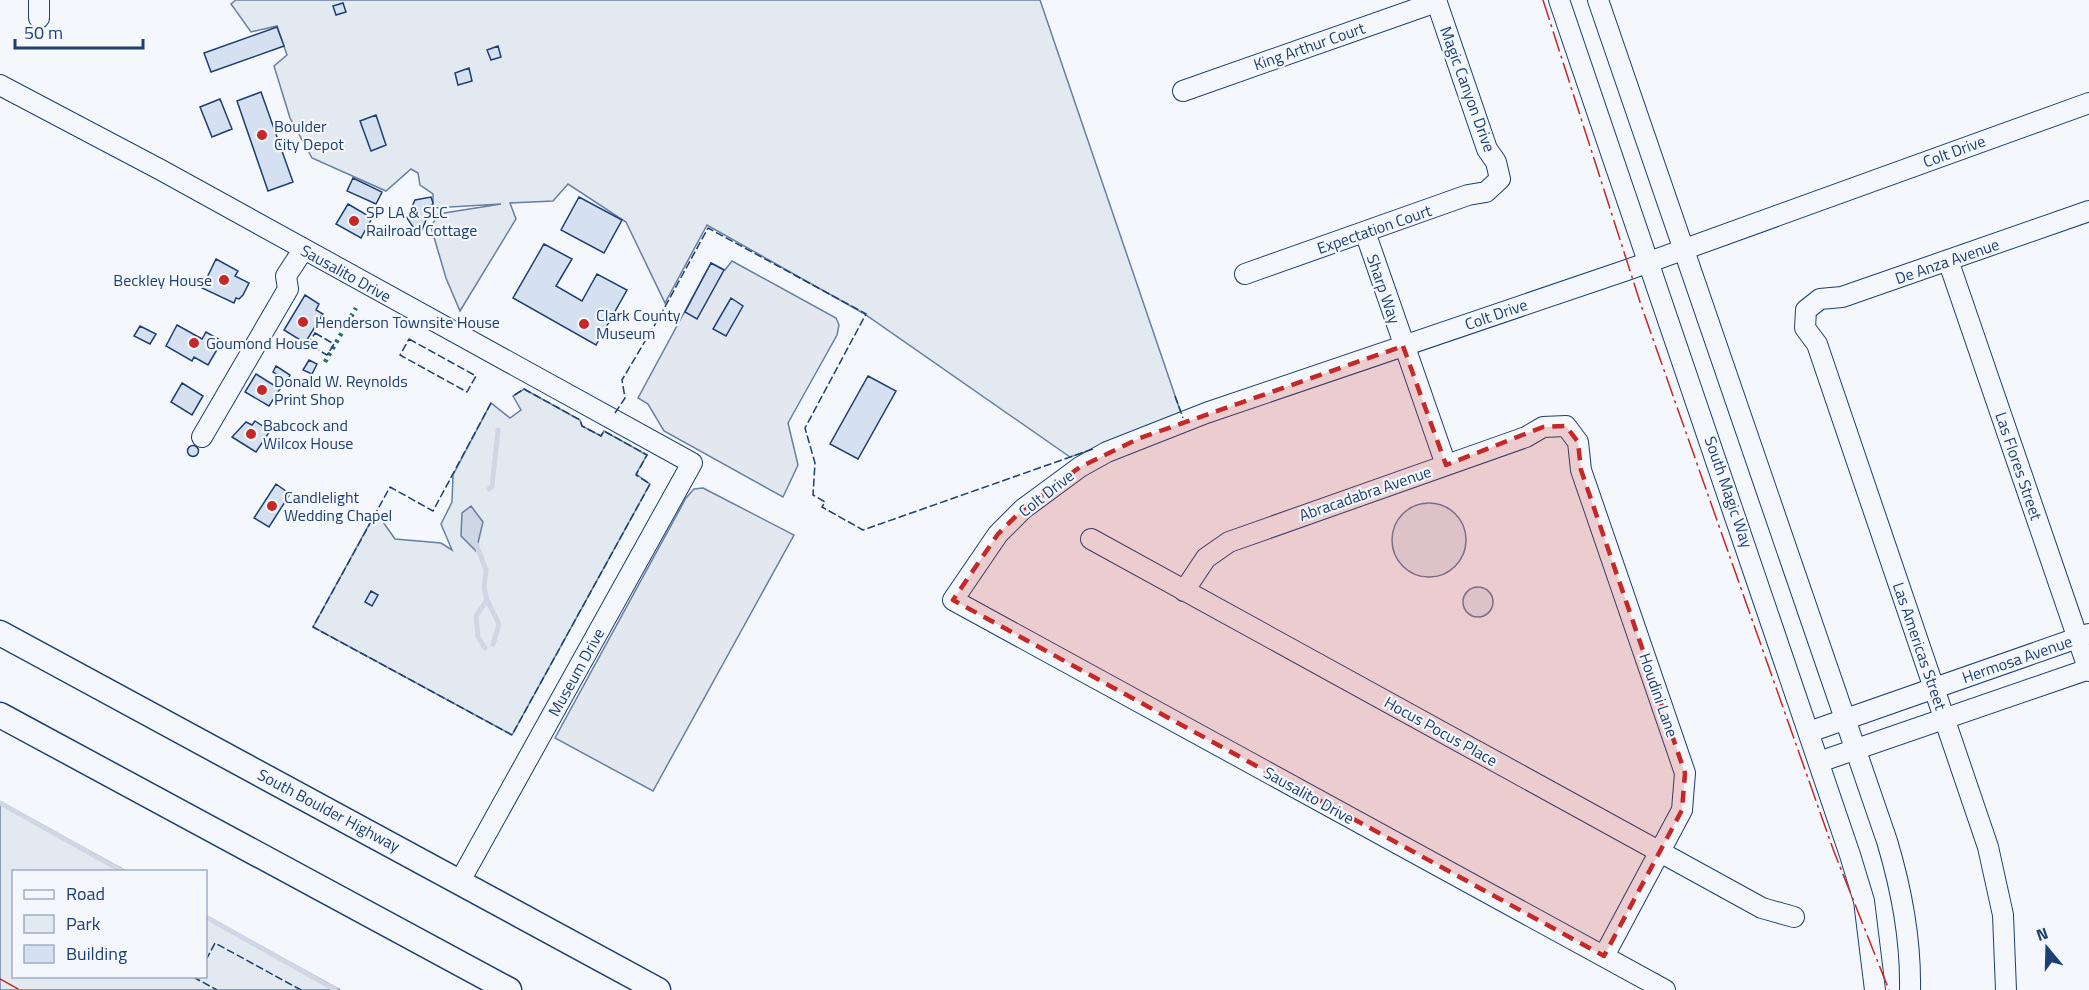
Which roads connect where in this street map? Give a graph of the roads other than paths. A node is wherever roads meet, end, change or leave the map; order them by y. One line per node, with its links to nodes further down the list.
1 (1559, 0): 13 (street, South Magic Way)
2 (1598, 0): 10 (street)
3 (1436, 1): 5 (street, King Arthur Court); 7 (street, Magic Canyon Drive)
4 (0, 85): 11 (street, Sausalito Drive)
5 (1183, 91)
6 (2089, 103): 10 (street, Colt Drive)
7 (1500, 178): 9 (street, Expectation Court)
8 (2089, 211): 12 (street, De Anza Avenue)
9 (1365, 232): 14 (street, Expectation Court); 16 (street, Sharp Way)
10 (1683, 248): 13 (street, Colt Drive); 30 (street)
11 (309, 253): 18 (street); 19 (street, Sausalito Drive)
12 (1948, 260): 15 (street, De Anza Avenue); 25 (street, Las Flores Street)
13 (1648, 262): 16 (street, Colt Drive); 31 (street, South Magic Way)
14 (1245, 274)
15 (1806, 310): 27 (street, Las Americas Street)
16 (1403, 346): 20 (street, Sharp Way); 23 (street, Colt Drive)
17 (1566, 426): 20 (street, Abracadabra Avenue); 34 (street, Houdini Lane)
18 (202, 436)
19 (692, 464): 35 (street, Museum Drive)
20 (1446, 465): 22 (street, Abracadabra Avenue)
21 (1091, 539): 22 (street, Hocus Pocus Place)
22 (1184, 591): 34 (street, Hocus Pocus Place)
23 (953, 600): 37 (street, Sausalito Drive)
24 (0, 633): 35 (main road, South Boulder Highway)
25 (2083, 636): 26 (street, Las Flores Street); 27 (street, Hermosa Avenue)
26 (2089, 670): 29 (street, Hermosa Avenue)
27 (1935, 688): 29 (street, Las Americas Street); 30 (street, Hermosa Avenue)
28 (0, 715): 38 (main road)
29 (1945, 719): 32 (street, Hermosa Avenue); 43 (street, Las Americas Street)
30 (1845, 720): 31 (street, Hermosa Avenue); 32 (street)
31 (1809, 732): 33 (street, South Magic Way)
32 (1855, 751): 33 (street, Hermosa Avenue); 42 (street)
33 (1818, 762): 41 (street, South Magic Way)
34 (1661, 852): 36 (street, Hocus Pocus Place); 37 (street, Houdini Lane)
35 (460, 881): 39 (main road, South Boulder Highway)
36 (1794, 917)
37 (1604, 956): 40 (street, Sausalito Drive)
38 (509, 990)
39 (658, 990)
40 (1665, 990)
41 (1875, 990)
42 (1910, 990)
43 (2006, 990)

